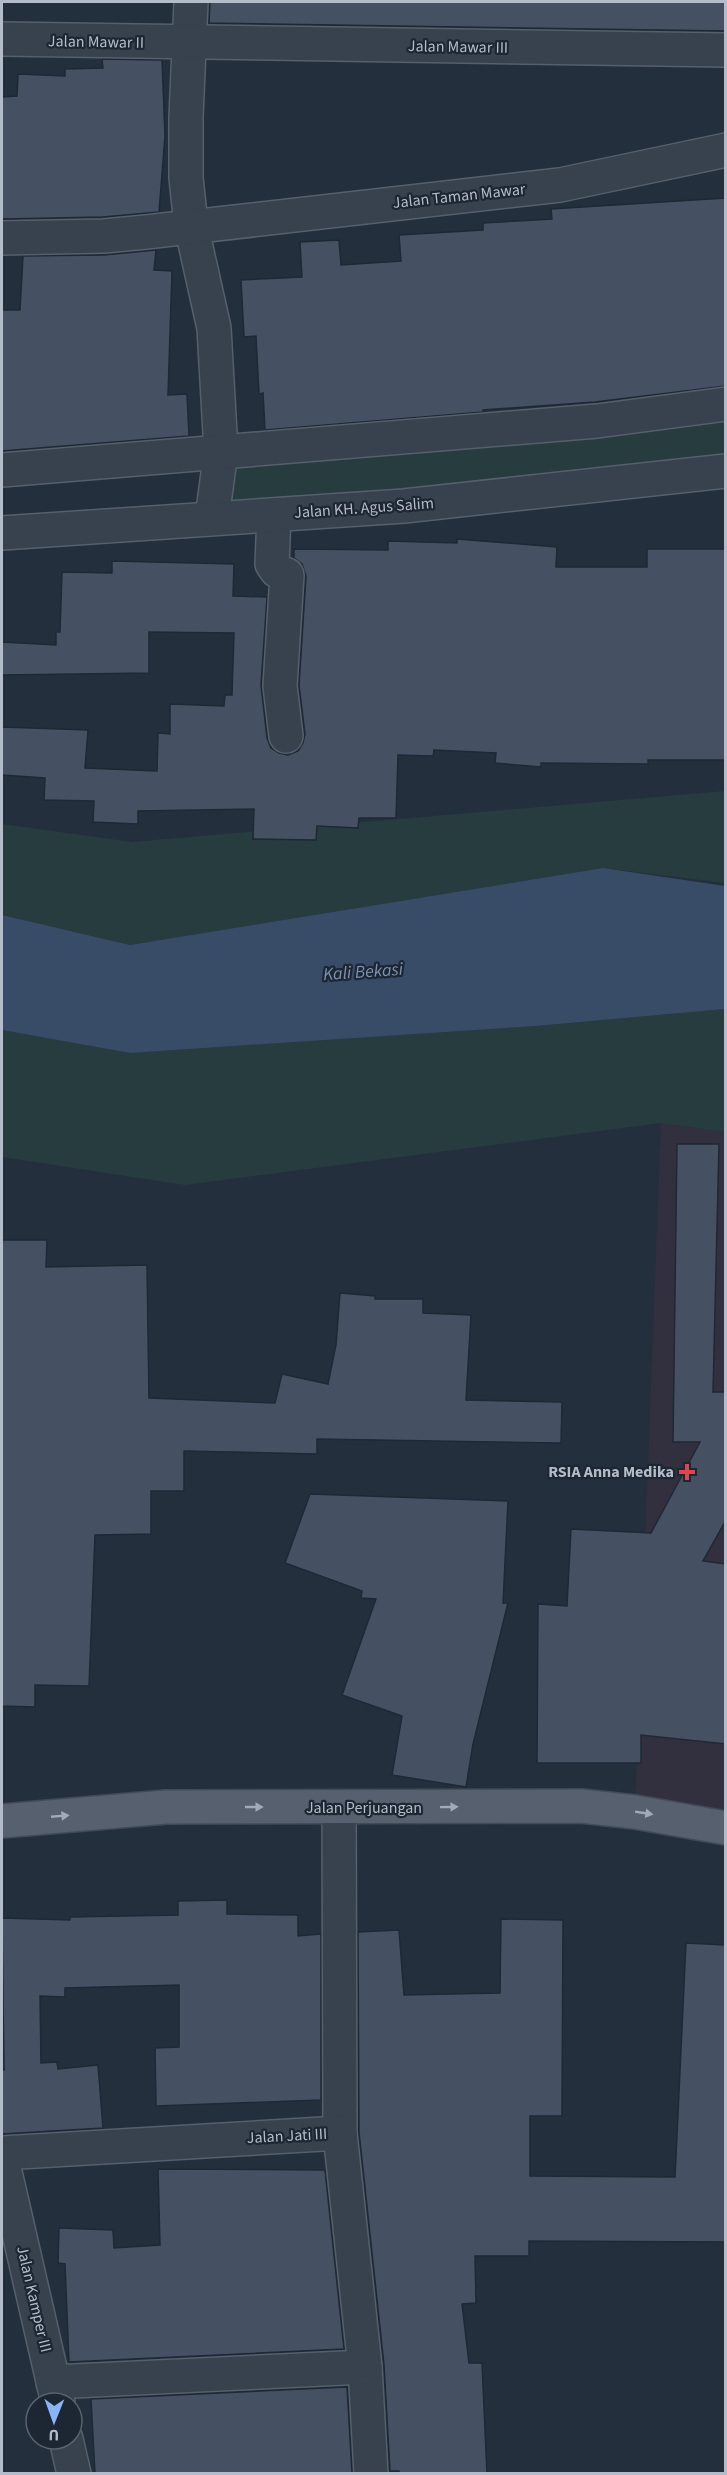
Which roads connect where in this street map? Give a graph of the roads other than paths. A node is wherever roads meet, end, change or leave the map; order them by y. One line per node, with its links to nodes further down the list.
1 (191, 2): 3 (street)
2 (2, 39): 3 (street, Jalan Mawar II)
3 (190, 44): 4 (street, Jalan Mawar III); 6 (street)
4 (726, 50)
5 (726, 150): 6 (street, Jalan Taman Mawar)
6 (191, 225): 7 (street, Jalan Taman Mawar); 9 (street)
7 (2, 238)
8 (726, 404): 9 (street)
9 (221, 451): 10 (street); 13 (street)
10 (2, 470)
11 (726, 471): 12 (street, Jalan KH. Agus Salim)
12 (274, 515): 13 (street, Jalan KH. Agus Salim); 15 (street)
13 (212, 518): 14 (street, Jalan KH. Agus Salim)
14 (2, 532)
15 (286, 735)
16 (339, 1808): 17 (main road, Jalan Perjuangan, one-way to 16); 18 (main road, Jalan Perjuangan, one-way to 18); 19 (street)
17 (2, 1821)
18 (726, 1828)
19 (340, 2133): 20 (street, Jalan Jati III); 22 (street, Jalan Jati III)
20 (2, 2153)
21 (2, 2159): 23 (street, Jalan Kamper III)
22 (366, 2367): 24 (street); 27 (street, Jalan Jati III)
23 (55, 2391)
24 (79, 2391)
25 (69, 2451): 26 (street)
26 (74, 2474)
27 (371, 2474)

